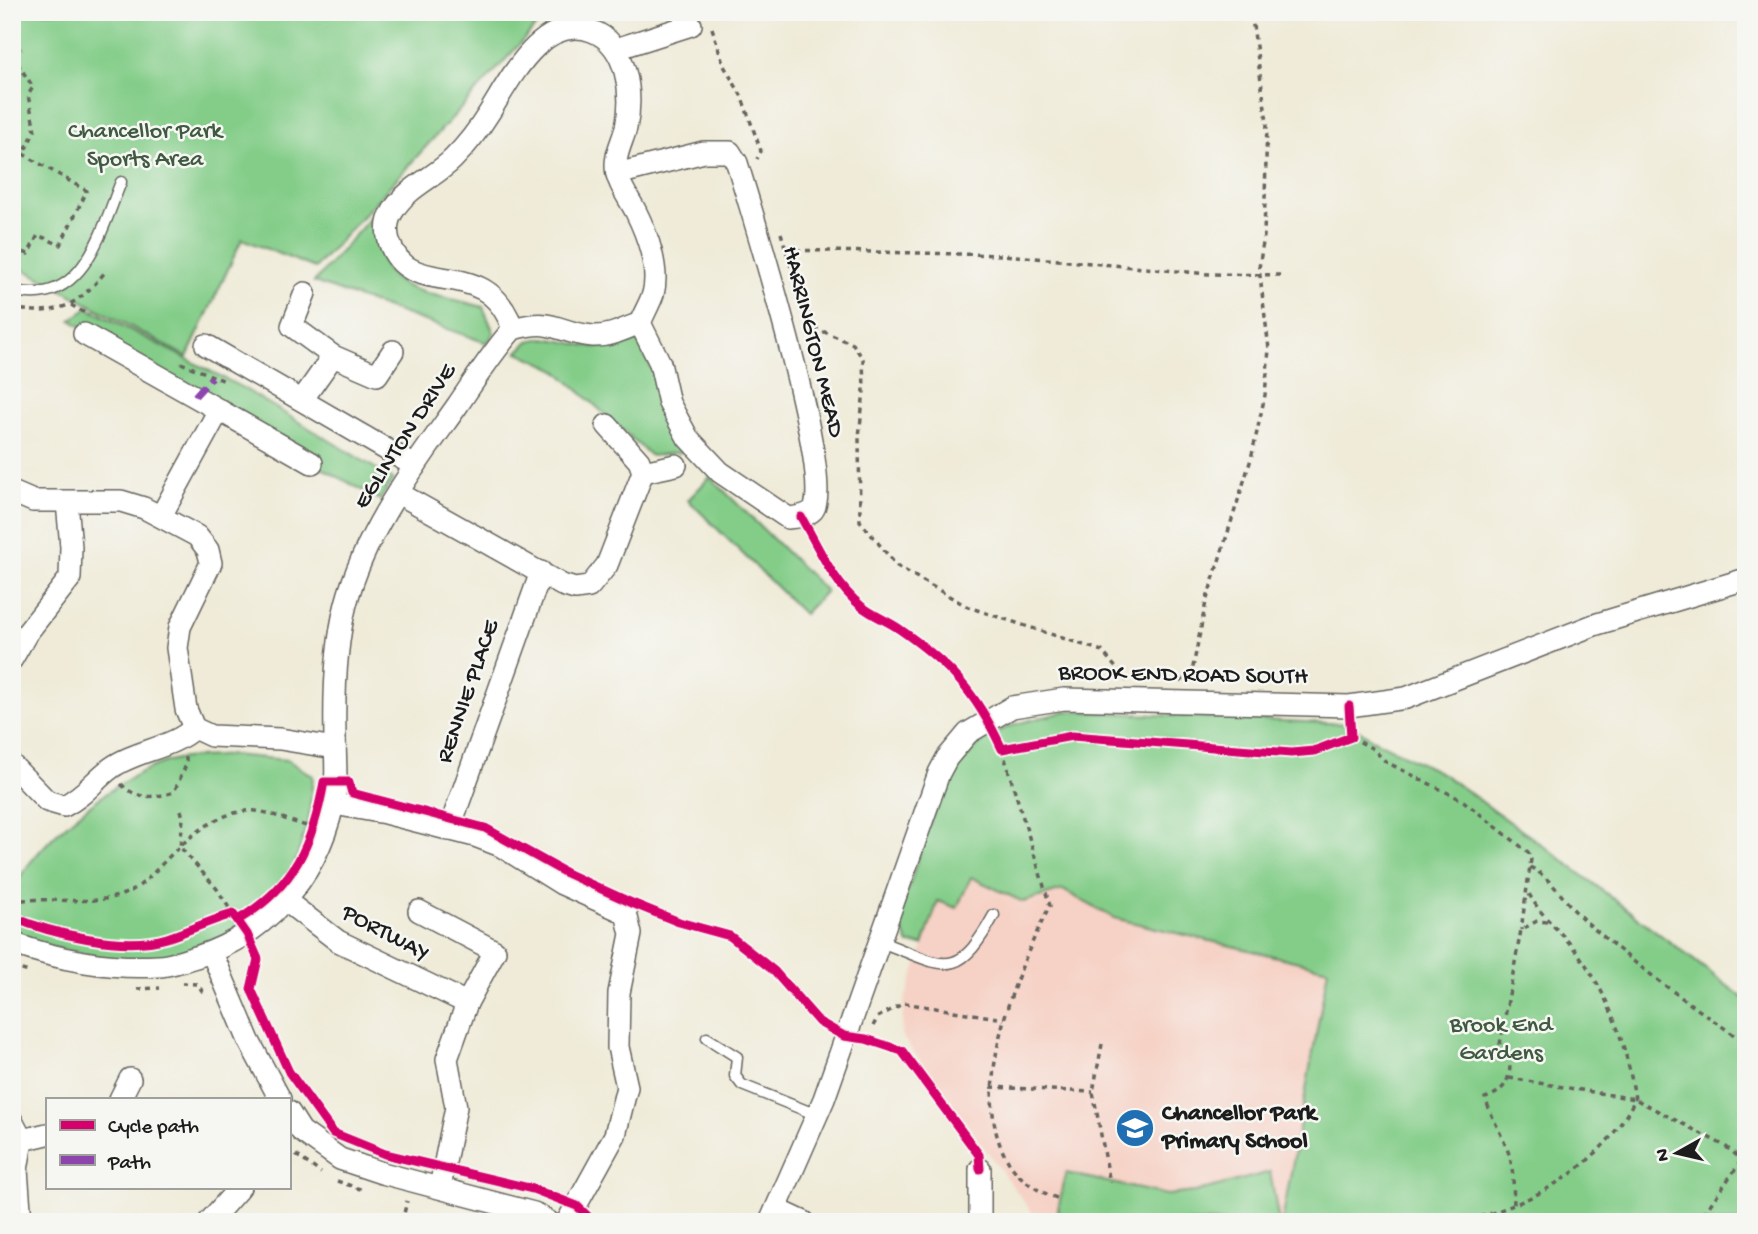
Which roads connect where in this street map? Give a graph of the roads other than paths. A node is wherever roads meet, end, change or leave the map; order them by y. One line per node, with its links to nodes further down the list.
1 (701, 24): 2 (street)
2 (617, 49): 3 (street); 8 (street)
3 (617, 174): 7 (street); 7 (street, HARRINGTON MEAD)
4 (121, 182): 5 (lane)
5 (12, 290)
6 (305, 293): 12 (street)
7 (640, 323): 8 (street)
8 (513, 329): 18 (street, EGLINTON DRIVE)
9 (84, 334): 14 (street)
10 (206, 345): 13 (street)
11 (394, 351): 12 (street)
12 (333, 356): 13 (street)
13 (302, 400): 18 (street)
14 (219, 410): 16 (street); 23 (street)
15 (607, 425): 19 (street)
16 (312, 463)
17 (676, 465): 19 (street)
18 (415, 466): 21 (street, EGLINTON DRIVE)
19 (643, 472): 24 (street)
20 (12, 492): 22 (street)
21 (398, 493): 24 (street); 28 (street, EGLINTON DRIVE)
22 (67, 502): 23 (street); 26 (street)
23 (161, 516): 27 (street)
24 (541, 572): 31 (street, RENNIE PLACE)
25 (1746, 579): 35 (street, BROOK END ROAD SOUTH)
26 (12, 659)
27 (189, 732): 28 (street); 29 (street)
28 (335, 748): 30 (street, EGLINTON DRIVE)
29 (12, 765)
30 (334, 804): 31 (street); 32 (street, EGLINTON DRIVE)
31 (449, 830): 56 (street)
32 (286, 901): 37 (street, EGLINTON DRIVE); 38 (street, PORTWAY)
33 (419, 911): 38 (street, PORTWAY)
34 (994, 915): 35 (lane)
35 (878, 942): 43 (street, BROOK END ROAD SOUTH)
36 (12, 943): 37 (street, EGLINTON DRIVE)
37 (212, 953): 42 (street)
38 (467, 1003): 50 (street, PORTWAY)
39 (707, 1038): 43 (lane)
40 (130, 1079): 41 (street)
41 (120, 1098)
42 (279, 1098)
43 (817, 1115): 52 (street, BROOK END ROAD SOUTH)
44 (290, 1116): 47 (street)
45 (12, 1121): 48 (street)
46 (46, 1134): 48 (street)
47 (295, 1135): 50 (street)
48 (22, 1140): 53 (street)
49 (980, 1169): 58 (street)
50 (440, 1187): 55 (street)
51 (239, 1188): 54 (street)
52 (773, 1215): 57 (street)
53 (21, 1222)
54 (209, 1222)
55 (549, 1222)
56 (567, 1222)
57 (804, 1222)
58 (980, 1222)

